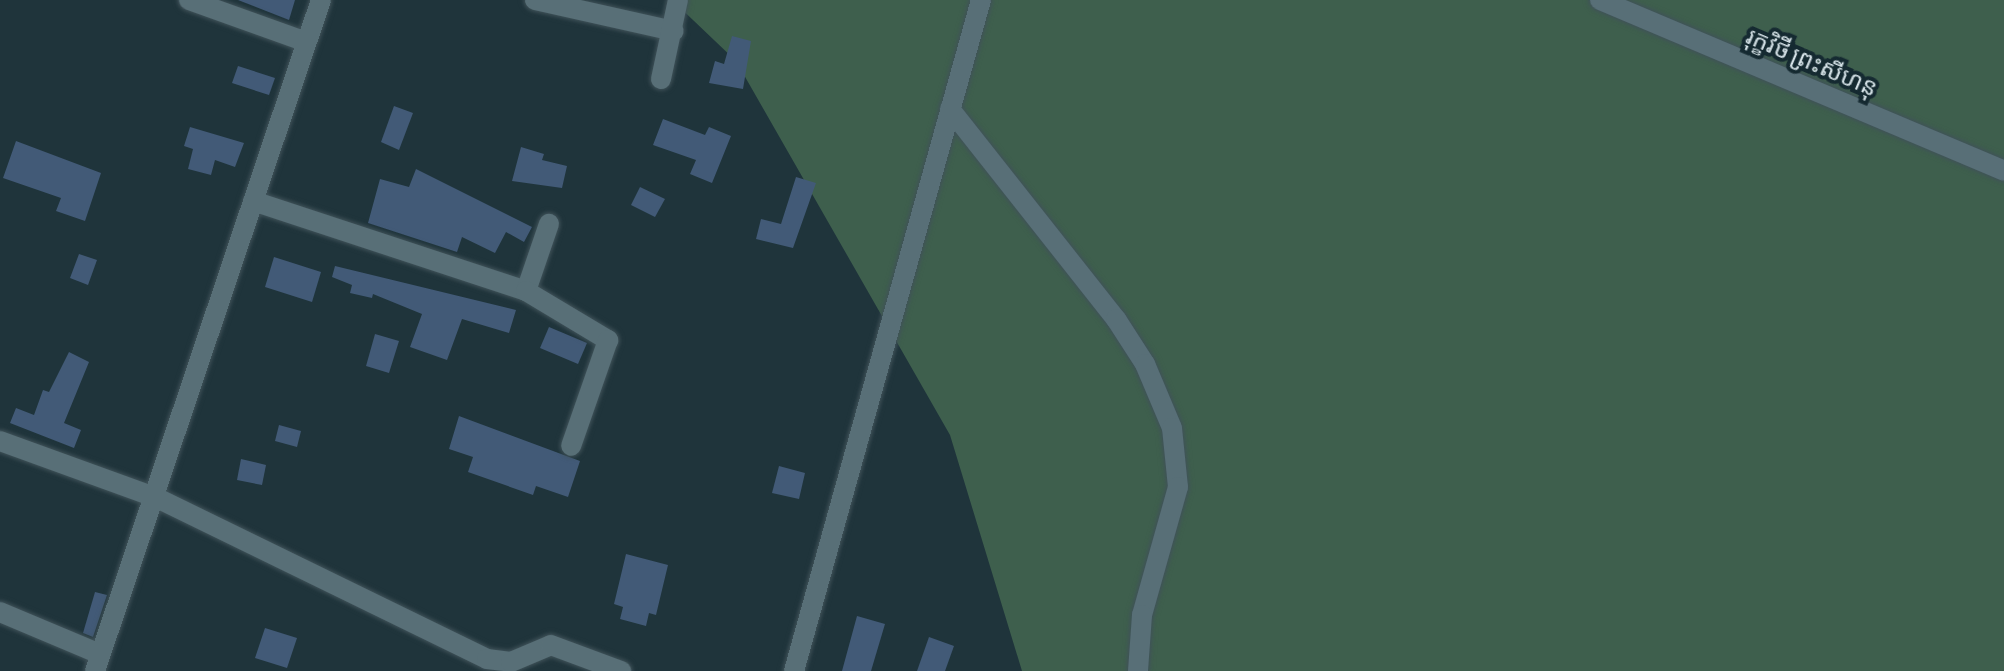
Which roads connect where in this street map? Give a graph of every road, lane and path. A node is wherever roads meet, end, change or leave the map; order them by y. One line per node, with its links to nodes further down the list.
1 (189, 0): 8 (street)
2 (321, 0): 8 (street)
3 (535, 0): 7 (street)
4 (678, 0): 7 (street)
5 (981, 0): 10 (street)
6 (1600, 0): 11 (street, រុក្ខវិថី ព្រះសីហនុ)
7 (674, 31): 9 (street)
8 (306, 42): 12 (street)
9 (661, 79)
10 (950, 109): 21 (street); 22 (street)
11 (2004, 171)
12 (253, 201): 14 (street); 17 (street)
13 (549, 224): 14 (street)
14 (526, 291): 16 (street)
15 (0, 441): 17 (street)
16 (571, 446)
17 (155, 497): 19 (street); 20 (street)
18 (0, 612): 19 (street)
19 (98, 662)
20 (621, 671)
21 (794, 671)
22 (1138, 671)

